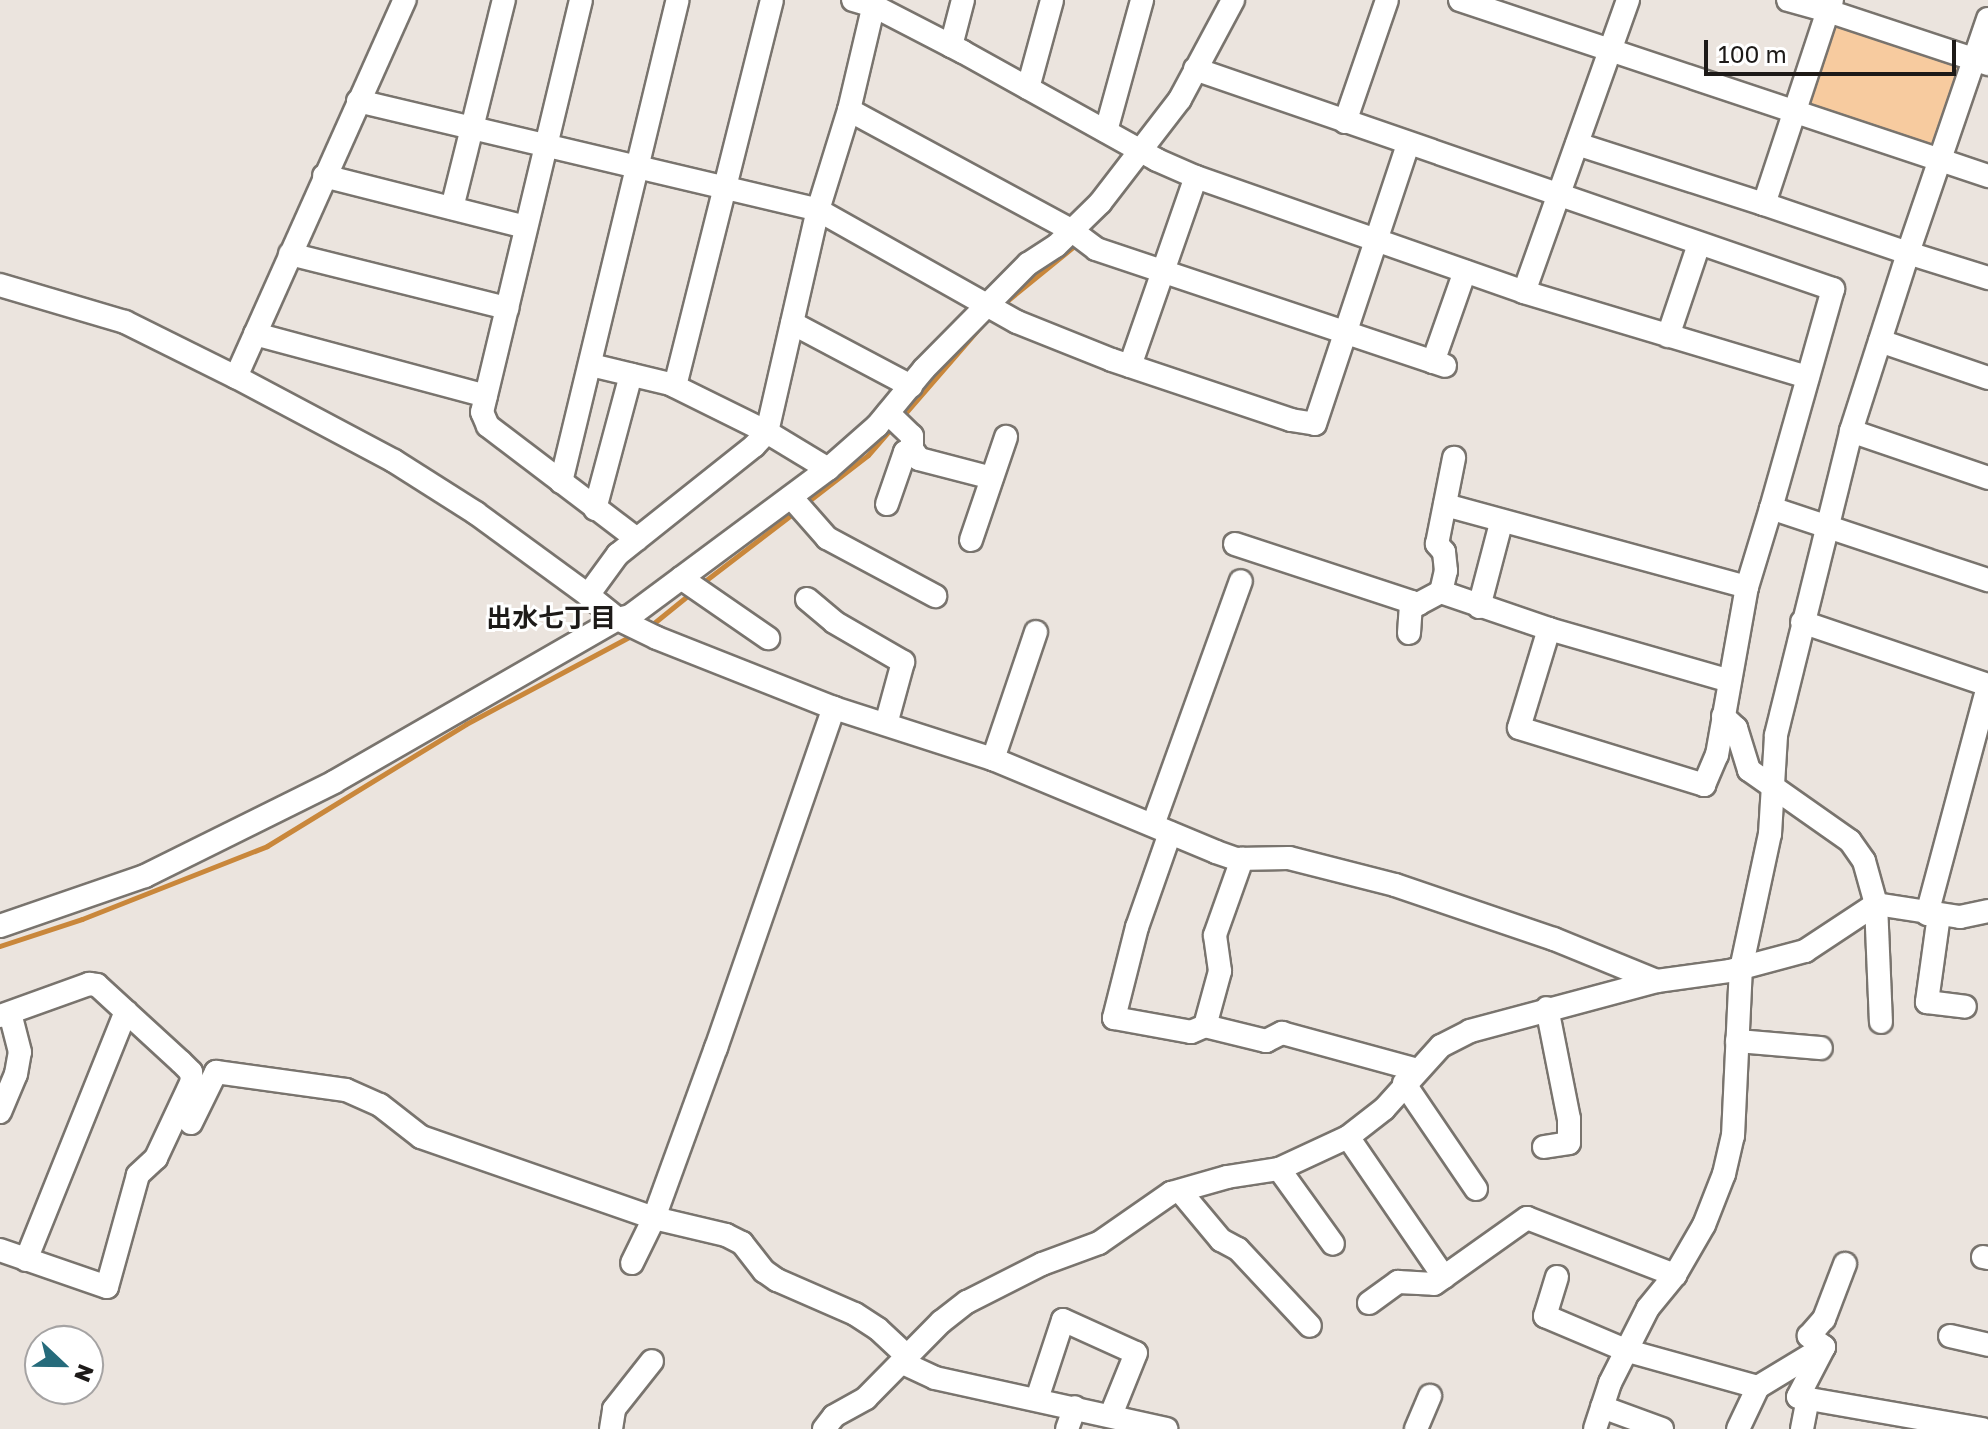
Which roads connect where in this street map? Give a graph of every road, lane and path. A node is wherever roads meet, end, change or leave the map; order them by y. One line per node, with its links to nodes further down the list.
1 (405, 0): 22 (street)
2 (504, 0): 26 (street)
3 (581, 0): 30 (street)
4 (678, 0): 33 (street)
5 (772, 0): 37 (street)
6 (963, 0): 17 (street)
7 (1052, 0): 21 (street)
8 (1142, 0): 27 (street)
9 (1233, 0): 20 (street)
10 (1387, 0): 25 (street)
11 (1460, 0): 18 (street)
12 (1628, 0): 18 (street)
13 (1788, 0): 15 (street)
14 (868, 2): 17 (street); 23 (street)
15 (1830, 6): 19 (street); 24 (street)
16 (1988, 19): 19 (street)
17 (951, 46): 21 (street)
18 (1611, 51): 24 (street); 29 (street)
19 (1981, 62): 32 (street)
20 (1200, 70): 25 (street); 31 (street)
21 (1028, 88): 27 (street)
22 (358, 101): 26 (street); 34 (street)
23 (849, 110): 41 (street); 43 (street)
24 (1795, 112): 32 (street); 39 (street)
25 (1345, 122): 28 (street)
26 (471, 130): 30 (street); 40 (street)
27 (1106, 131): 31 (street)
28 (1408, 144): 38 (street); 44 (street)
29 (1577, 144): 38 (street); 39 (street)
30 (545, 148): 33 (street); 42 (street)
31 (1146, 154): 36 (street); 43 (street)
32 (1939, 160): 35 (street); 46 (street)
33 (635, 167): 37 (street); 60 (street)
34 (324, 176): 40 (street); 47 (street)
35 (1988, 176)
36 (1196, 177): 44 (street); 48 (street)
37 (726, 189): 41 (street); 66 (street)
38 (1557, 196): 45 (street); 52 (street)
39 (1764, 204): 46 (street)
40 (452, 208): 42 (street)
41 (818, 210): 53 (street); 55 (street)
42 (526, 227): 54 (street)
43 (1078, 235): 48 (street); 53 (street)
44 (1377, 239): 49 (street); 56 (street)
45 (1699, 244): 58 (street); 64 (street)
46 (1908, 253): 50 (street); 59 (street)
47 (290, 254): 54 (street); 57 (street)
48 (1162, 269): 56 (street); 61 (street)
49 (1465, 271): 52 (street); 56 (street)
50 (1988, 278)
51 (0, 285): 63 (street)
52 (1524, 292): 58 (street)
53 (989, 306): 61 (street); 67 (street)
54 (507, 308): 68 (street)
55 (792, 323): 67 (street); 71 (street)
56 (1348, 332): 61 (street)
57 (255, 334): 63 (street); 68 (street)
58 (1668, 336): 64 (street)
59 (1880, 341): 65 (street); 70 (street)
60 (591, 365): 62 (street); 78 (street)
61 (1130, 366)
62 (631, 375): 66 (street); 83 (street)
63 (236, 377): 94 (street)
64 (1808, 377): 82 (street)
65 (1988, 378)
66 (675, 386): 71 (street)
67 (911, 386): 69 (street)
68 (486, 396): 78 (street)
69 (888, 413): 73 (street); 75 (street)
70 (1851, 431): 77 (street); 85 (street)
71 (767, 432): 75 (street); 86 (street)
72 (1006, 437): 76 (street)
73 (912, 449): 76 (street); 80 (street)
74 (1454, 458): 81 (street)
75 (828, 469): 79 (street)
76 (992, 478): 87 (street)
77 (1988, 478)
78 (561, 482): 83 (street)
79 (791, 497): 89 (street); 95 (street)
80 (887, 504)
81 (1445, 505): 84 (street); 93 (street)
82 (1771, 508): 85 (street); 92 (street)
83 (595, 509): 86 (street)
84 (1501, 523): 92 (street); 98 (street)
85 (1828, 527): 90 (street); 100 (street)
86 (637, 539): 94 (street)
87 (971, 540)
88 (1235, 544): 97 (street)
89 (681, 578): 99 (street); 104 (street)
90 (1988, 580)
91 (1241, 581): 112 (street)
92 (1747, 587): 105 (street)
93 (1441, 592): 97 (street); 98 (street)
94 (588, 595): 99 (street)
95 (935, 596)
96 (807, 599): 109 (street)
97 (1411, 602): 103 (street)
98 (1479, 607): 101 (street)
99 (618, 619): 107 (street); 117 (street)
100 (1802, 622): 106 (street); 111 (street)
101 (1549, 629): 105 (street); 108 (street)
102 (1036, 632): 110 (street)
103 (1409, 633)
104 (768, 638)
105 (1730, 681): 108 (street)
106 (1988, 686): 116 (street)
107 (834, 708): 109 (street); 136 (street)
108 (1723, 716): 111 (street)
109 (886, 724): 110 (street)
110 (993, 759): 112 (street)
111 (1773, 789): 114 (street); 118 (street)
112 (1161, 829): 113 (street); 125 (street)
113 (1242, 859): 119 (street); 125 (street)
114 (1876, 904): 116 (street); 118 (street); 124 (street)
115 (1988, 911): 116 (street)
116 (1933, 914): 120 (street)
117 (0, 926)
118 (1741, 969): 119 (street); 126 (street)
119 (1657, 981): 121 (street)
120 (1965, 1007)
121 (1547, 1008): 128 (street); 132 (street)
122 (126, 1011): 123 (street); 139 (street); 139 (street)
123 (5, 1014): 129 (street)
124 (1881, 1022)
125 (1205, 1026): 128 (street)
126 (1737, 1041): 127 (street); 142 (street)
127 (1821, 1048)
128 (1411, 1077): 131 (street); 134 (street)
129 (0, 1112)
130 (191, 1123): 136 (street)
131 (1348, 1137): 133 (street); 143 (street)
132 (1544, 1147)
133 (1279, 1169): 135 (street); 137 (street)
134 (1476, 1189)
135 (1180, 1191): 146 (street); 151 (street)
136 (654, 1218): 140 (street); 151 (street)
137 (1333, 1244)
138 (0, 1250): 139 (street)
139 (26, 1260)
140 (632, 1263)
141 (1845, 1264): 149 (street)
142 (1675, 1275): 143 (street); 150 (street)
143 (1444, 1277): 145 (street)
144 (1557, 1277): 150 (street)
145 (1369, 1303)
146 (1310, 1326)
147 (1950, 1336): 148 (street)
148 (1988, 1345)
149 (1824, 1347): 153 (street); 156 (street)
150 (1628, 1351): 153 (street); 158 (street)
151 (905, 1359): 155 (street); 161 (street)
152 (652, 1361): 160 (street)
153 (1758, 1387): 167 (street)
154 (1430, 1396): 164 (street)
155 (1037, 1399): 157 (street); 159 (street)
156 (1808, 1399): 168 (street); 169 (street)
157 (1075, 1407): 159 (street); 162 (street)
158 (1602, 1407): 165 (street); 166 (street)
159 (1111, 1415): 163 (street)
160 (615, 1426)
161 (824, 1429)
162 (1067, 1429)
163 (1164, 1429)
164 (1416, 1429)
165 (1595, 1429)
166 (1662, 1429)
167 (1738, 1429)
168 (1802, 1429)
169 (1982, 1429)

